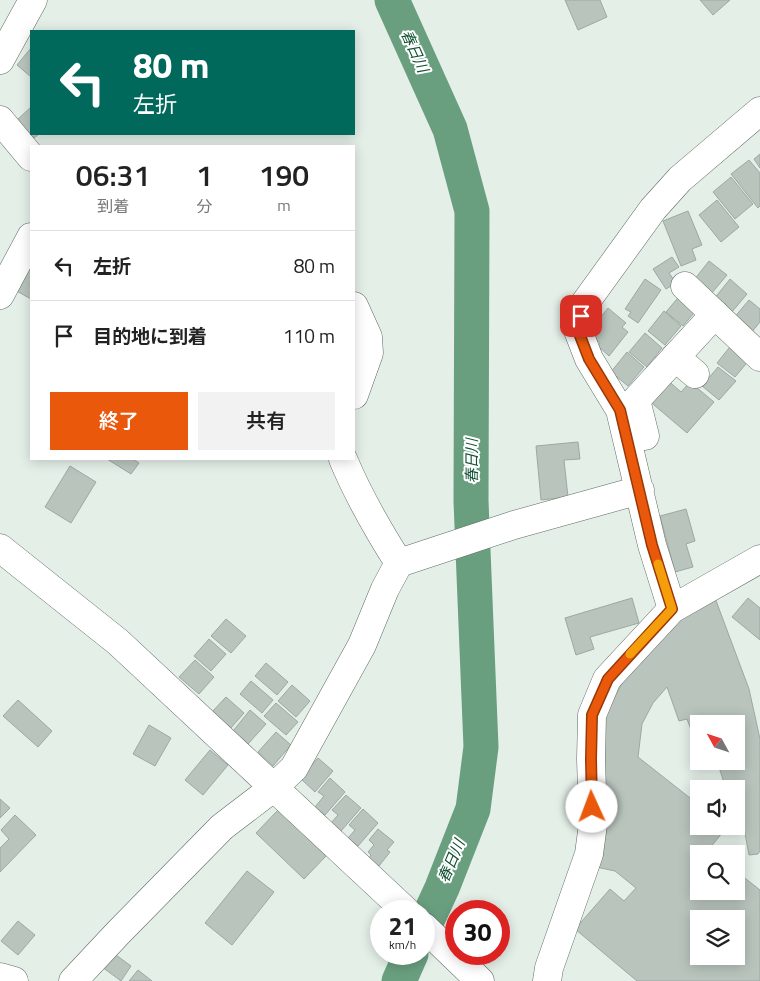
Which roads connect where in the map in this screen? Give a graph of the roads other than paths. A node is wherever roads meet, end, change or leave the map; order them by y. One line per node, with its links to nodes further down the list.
1 (33, 0): 2 (street)
2 (0, 60)
3 (760, 112): 14 (street)
4 (0, 120): 5 (street)
5 (30, 156)
6 (30, 239): 8 (street)
7 (685, 286): 10 (street)
8 (0, 295)
9 (355, 308): 12 (street)
10 (715, 314): 11 (street); 14 (street)
11 (760, 357)
12 (355, 392)
13 (343, 460): 18 (street)
14 (634, 463): 15 (street)
15 (640, 490): 18 (street); 19 (street)
16 (0, 548): 20 (street)
17 (760, 559): 19 (street)
18 (398, 563): 20 (street)
19 (672, 609): 27 (street)
20 (274, 788): 21 (street); 26 (street)
21 (394, 900)
22 (435, 938): 24 (street)
23 (0, 977): 25 (street)
24 (478, 979)
25 (14, 981)
26 (73, 981)
27 (547, 981)

